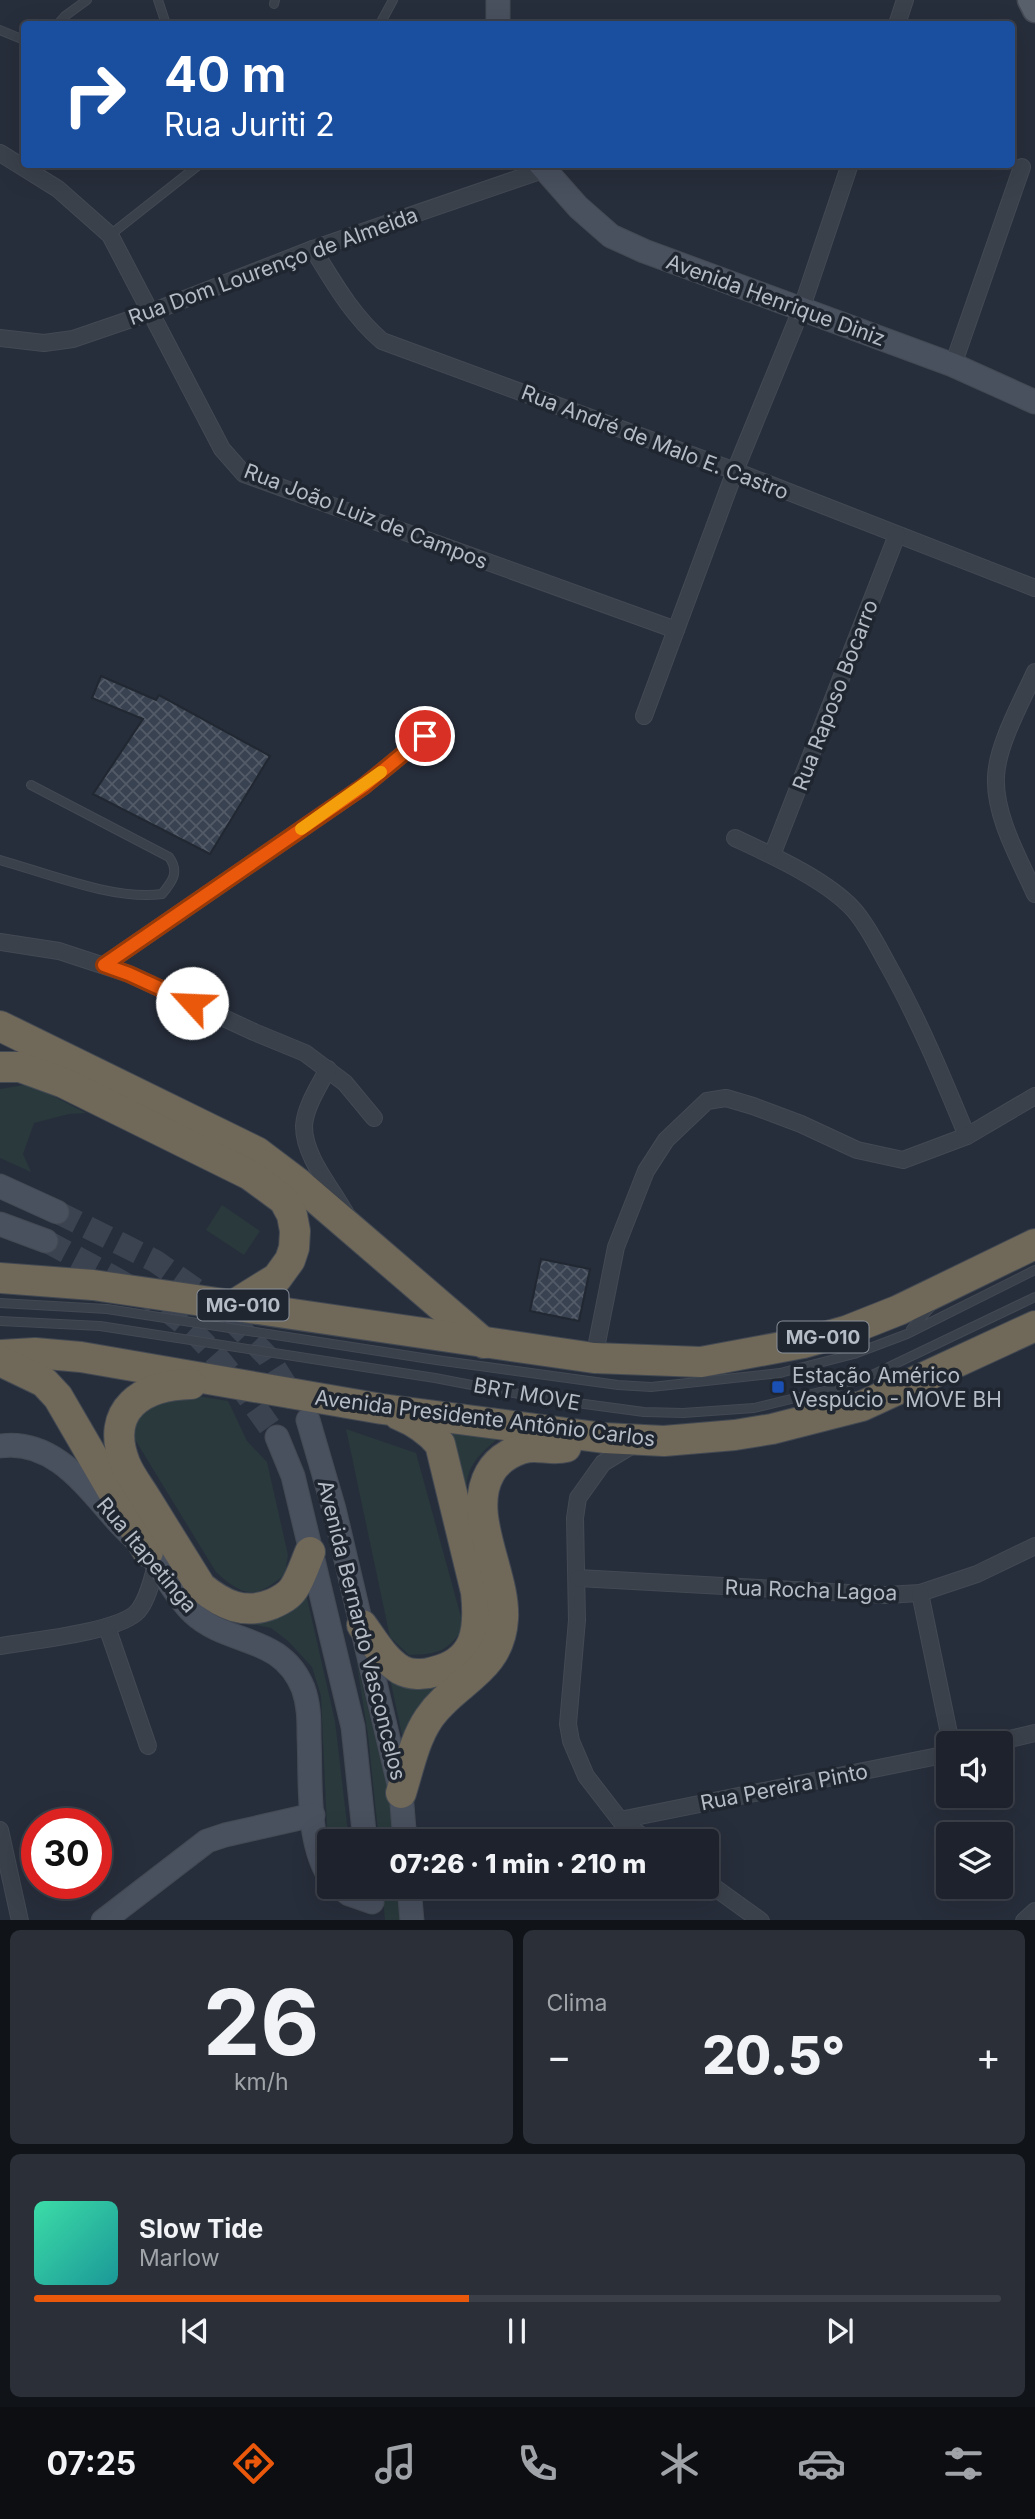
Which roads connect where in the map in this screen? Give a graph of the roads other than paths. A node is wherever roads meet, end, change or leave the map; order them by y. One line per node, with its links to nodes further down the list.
1 (87, 0): 8 (lane)
2 (158, 0): 9 (lane)
3 (393, 0): 10 (lane)
4 (498, 0): 11 (street)
5 (905, 0): 12 (street)
6 (1030, 0): 7 (main road)
7 (1035, 10)
8 (61, 21)
9 (165, 21)
10 (382, 21)
11 (498, 21)
12 (898, 21)
13 (0, 30): 14 (lane)
14 (21, 39)
15 (0, 153): 16 (street, Rua João Luiz de Campos)
16 (21, 166)
17 (1022, 167): 28 (street)
18 (24, 168): 23 (street, Rua João Luiz de Campos)
19 (195, 168): 23 (lane)
20 (539, 168): 24 (street, Rua Dom Lourenço de Almeida)
21 (543, 168): 25 (street, Avenida Henrique Diniz)
22 (849, 168): 25 (street)
23 (110, 235): 26 (street, Rua João Luiz de Campos)
24 (313, 249): 26 (street, Rua Dom Lourenço de Almeida); 30 (street, Rua André de Malo E. Castro)
25 (801, 310): 28 (street, Avenida Henrique Diniz); 30 (street)
26 (149, 313): 27 (street, Rua Dom Lourenço de Almeida); 33 (street, Rua João Luiz de Campos)
27 (0, 338)
28 (953, 365): 29 (street, Avenida Henrique Diniz)
29 (1035, 402)
30 (735, 471): 31 (street, Rua André de Malo E. Castro); 33 (street)
31 (897, 536): 32 (street, Rua André de Malo E. Castro); 39 (street, Rua Raposo Bocarro)
32 (1035, 587)
33 (676, 630): 35 (street)
34 (1035, 671): 41 (street)
35 (644, 716)
36 (425, 736): 43 (street)
37 (31, 785): 40 (lane)
38 (735, 838): 39 (street)
39 (772, 855): 49 (street)
40 (0, 860)
41 (1035, 894)
42 (0, 942): 43 (street)
43 (104, 965): 46 (street)
44 (0, 1026): 53 (highway)
45 (0, 1067): 61 (highway)
46 (328, 1069): 48 (street); 53 (street)
47 (1035, 1096): 49 (street)
48 (374, 1118)
49 (967, 1136): 67 (street)
50 (0, 1186): 51 (street)
51 (57, 1212)
52 (0, 1224): 54 (street)
53 (354, 1231): 65 (highway)
54 (46, 1241)
55 (1035, 1244): 58 (highway, MG-010)
56 (1035, 1270): 64 (lane, BRT MOVE)
57 (0, 1278): 61 (highway, MG-010)
58 (950, 1286): 64 (lane); 67 (highway, MG-010)
59 (1035, 1297): 62 (lane, BRT MOVE)
60 (0, 1303): 64 (lane, BRT MOVE)
61 (235, 1304): 65 (highway, MG-010)
62 (0, 1321)
63 (1035, 1325): 74 (highway, Avenida Presidente Antônio Carlos)
64 (907, 1334)
65 (484, 1343): 67 (highway, MG-010)
66 (0, 1355): 69 (highway, Avenida Presidente Antônio Carlos)
67 (594, 1358)
68 (0, 1361): 78 (highway)
69 (212, 1381): 70 (highway, Avenida Presidente Antônio Carlos); 77 (highway)
70 (382, 1409): 73 (highway, Avenida Presidente Antônio Carlos); 81 (highway)
71 (308, 1420): 81 (street, Avenida Bernardo Vasconcelos)
72 (277, 1437): 77 (street, Avenida Bernardo Vasconcelos)
73 (604, 1438): 74 (highway, Avenida Presidente Antônio Carlos); 89 (highway)
74 (643, 1439): 79 (street)
75 (0, 1446): 78 (street, Rua Itapetinga)
76 (1035, 1546): 80 (street, Rua Rocha Lagoa)
77 (310, 1552): 92 (street, Avenida Bernardo Vasconcelos)
78 (152, 1559): 82 (street); 90 (street, Rua Itapetinga)
79 (578, 1578): 80 (street, Rua Rocha Lagoa); 91 (street)
80 (920, 1593): 84 (street)
81 (362, 1625): 89 (street, Avenida Bernardo Vasconcelos)
82 (107, 1626): 83 (street); 87 (street)
83 (0, 1646)
84 (949, 1731)
85 (1035, 1733): 86 (street)
86 (1013, 1738)
87 (148, 1746)
88 (936, 1756): 91 (street, Rua Pereira Pinto)
89 (401, 1793): 93 (street, Avenida Bernardo Vasconcelos)
90 (313, 1815): 96 (street, Rua Itapetinga); 102 (street)
91 (620, 1820): 94 (street)
92 (364, 1829)
93 (404, 1829)
94 (632, 1829)
95 (0, 1830): 97 (street)
96 (317, 1838)
97 (5, 1874): 101 (street)
98 (719, 1890): 104 (street)
99 (410, 1899): 103 (street)
100 (1035, 1912): 105 (street)
101 (20, 1920)
102 (103, 1920)
103 (412, 1920)
104 (761, 1920)
105 (1024, 1920)

